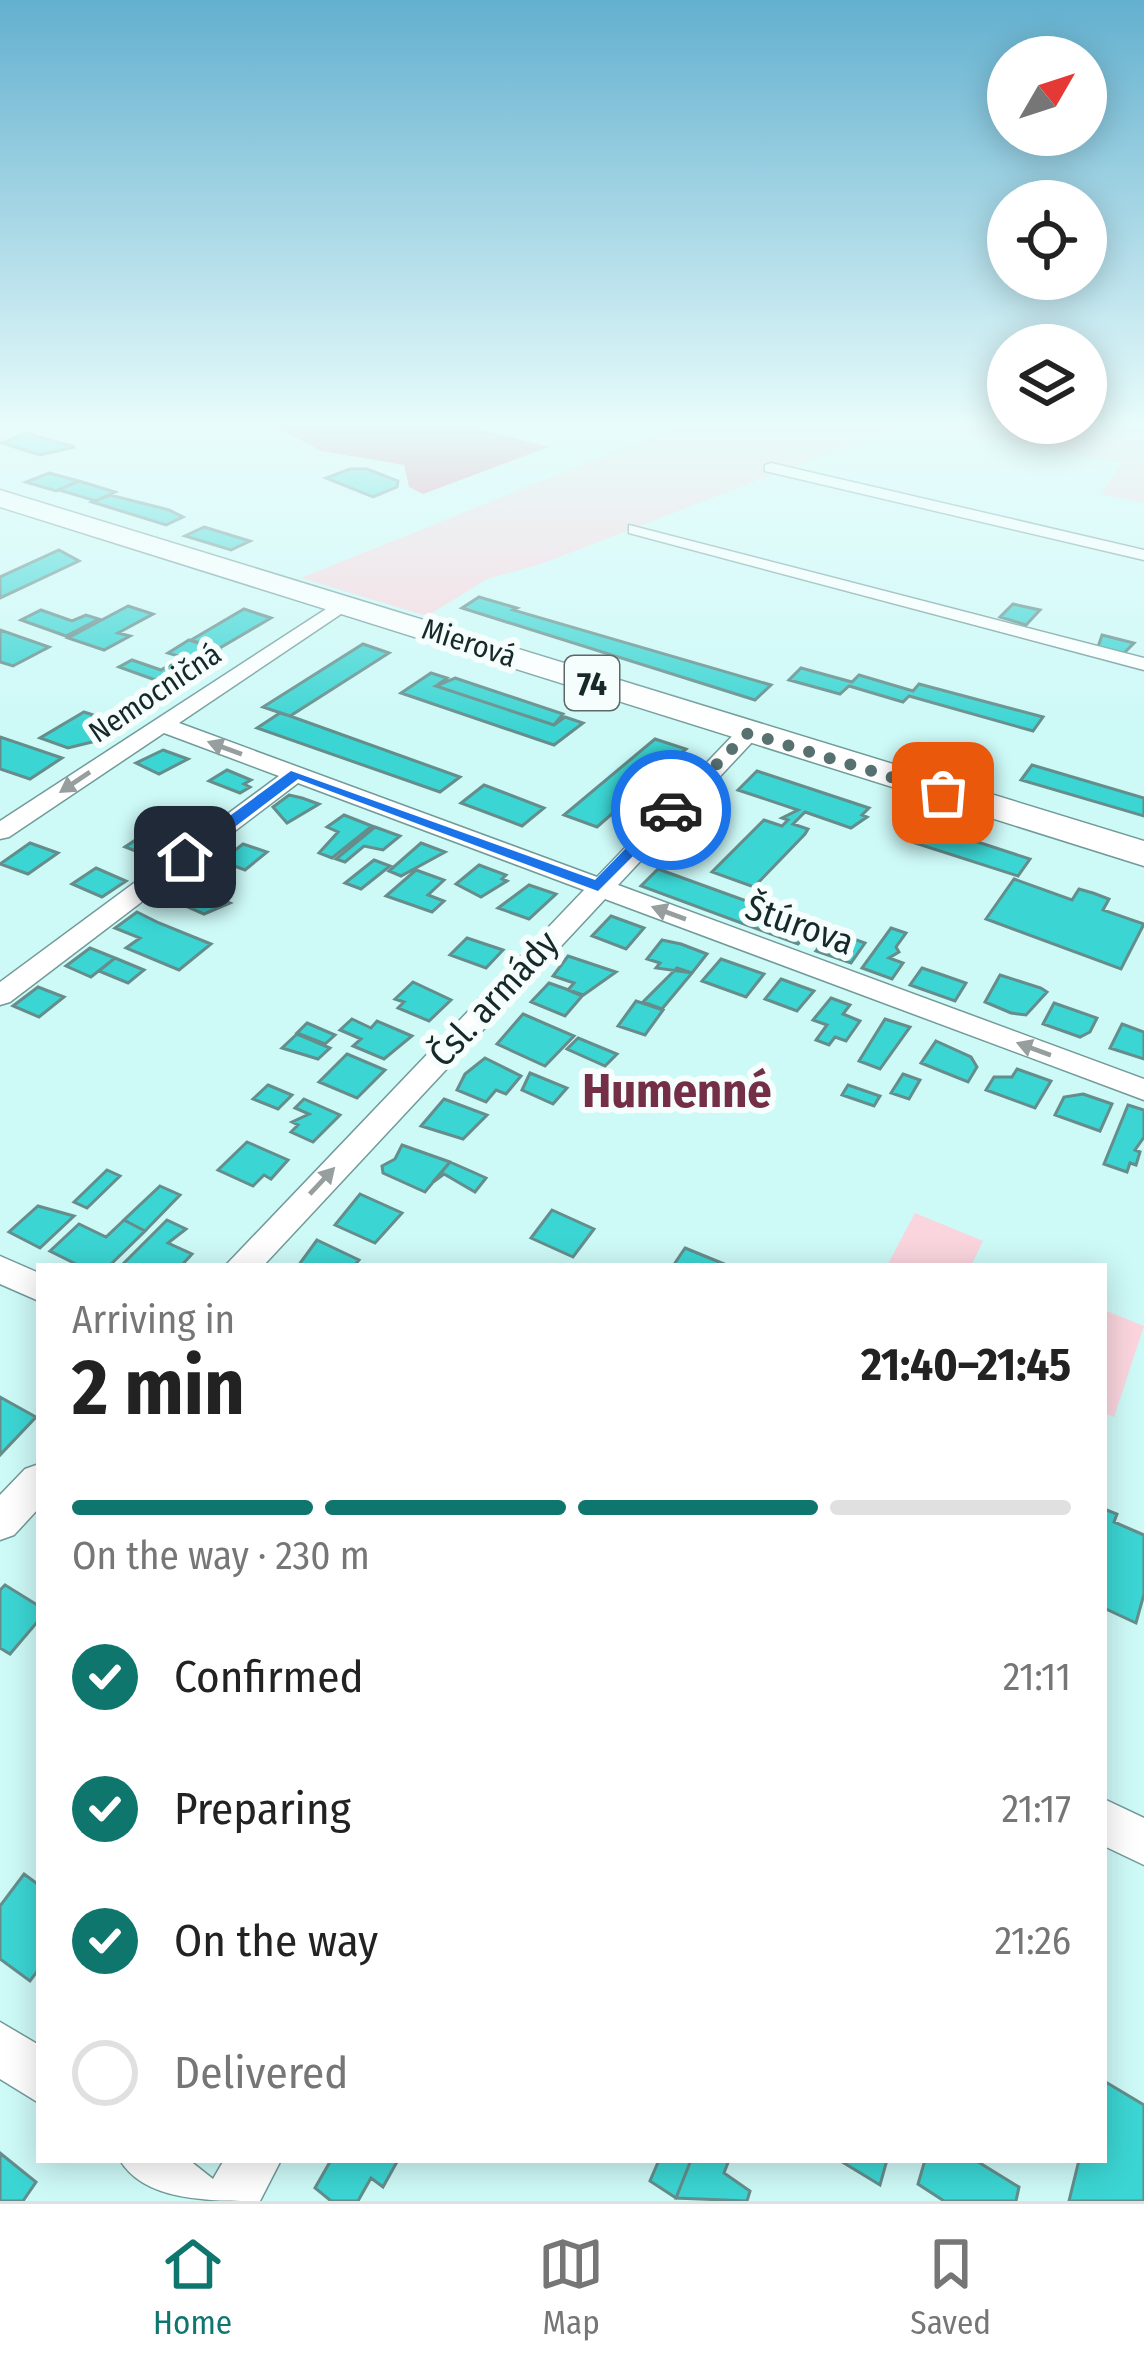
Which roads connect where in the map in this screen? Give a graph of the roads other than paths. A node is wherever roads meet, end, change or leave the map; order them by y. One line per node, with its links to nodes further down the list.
1 (90, 526): 5 (main road, Mierová / 74)
2 (1021, 526): 4 (street)
3 (635, 530): 6 (street)
4 (1144, 554)
5 (343, 604): 7 (street, Nemocničná); 8 (main road, Mierová / 74)
6 (1144, 664)
7 (161, 724): 9 (street, Štúrova, one-way to 7); 10 (street, Nemocničná, one-way to 10)
8 (748, 733): 11 (main road, Mierová / 74); 12 (street, Čsl. armády)
9 (296, 774): 12 (street, Štúrova); 13 (street)
10 (0, 832)
11 (1144, 854)
12 (598, 886): 14 (street, Štúrova, one-way to 12); 15 (street, Čsl. armády, one-way to 12)
13 (0, 996)
14 (1144, 1090)
15 (245, 1263)
16 (0, 1269): 17 (street)
17 (36, 1287)
18 (36, 1484): 19 (street)
19 (0, 1522)
20 (1107, 1824): 21 (street)
21 (1144, 1842)
22 (0, 2048): 23 (street)
23 (36, 2075)
24 (151, 2163): 26 (street)
25 (252, 2163): 27 (street)
26 (197, 2201)
27 (230, 2201)

